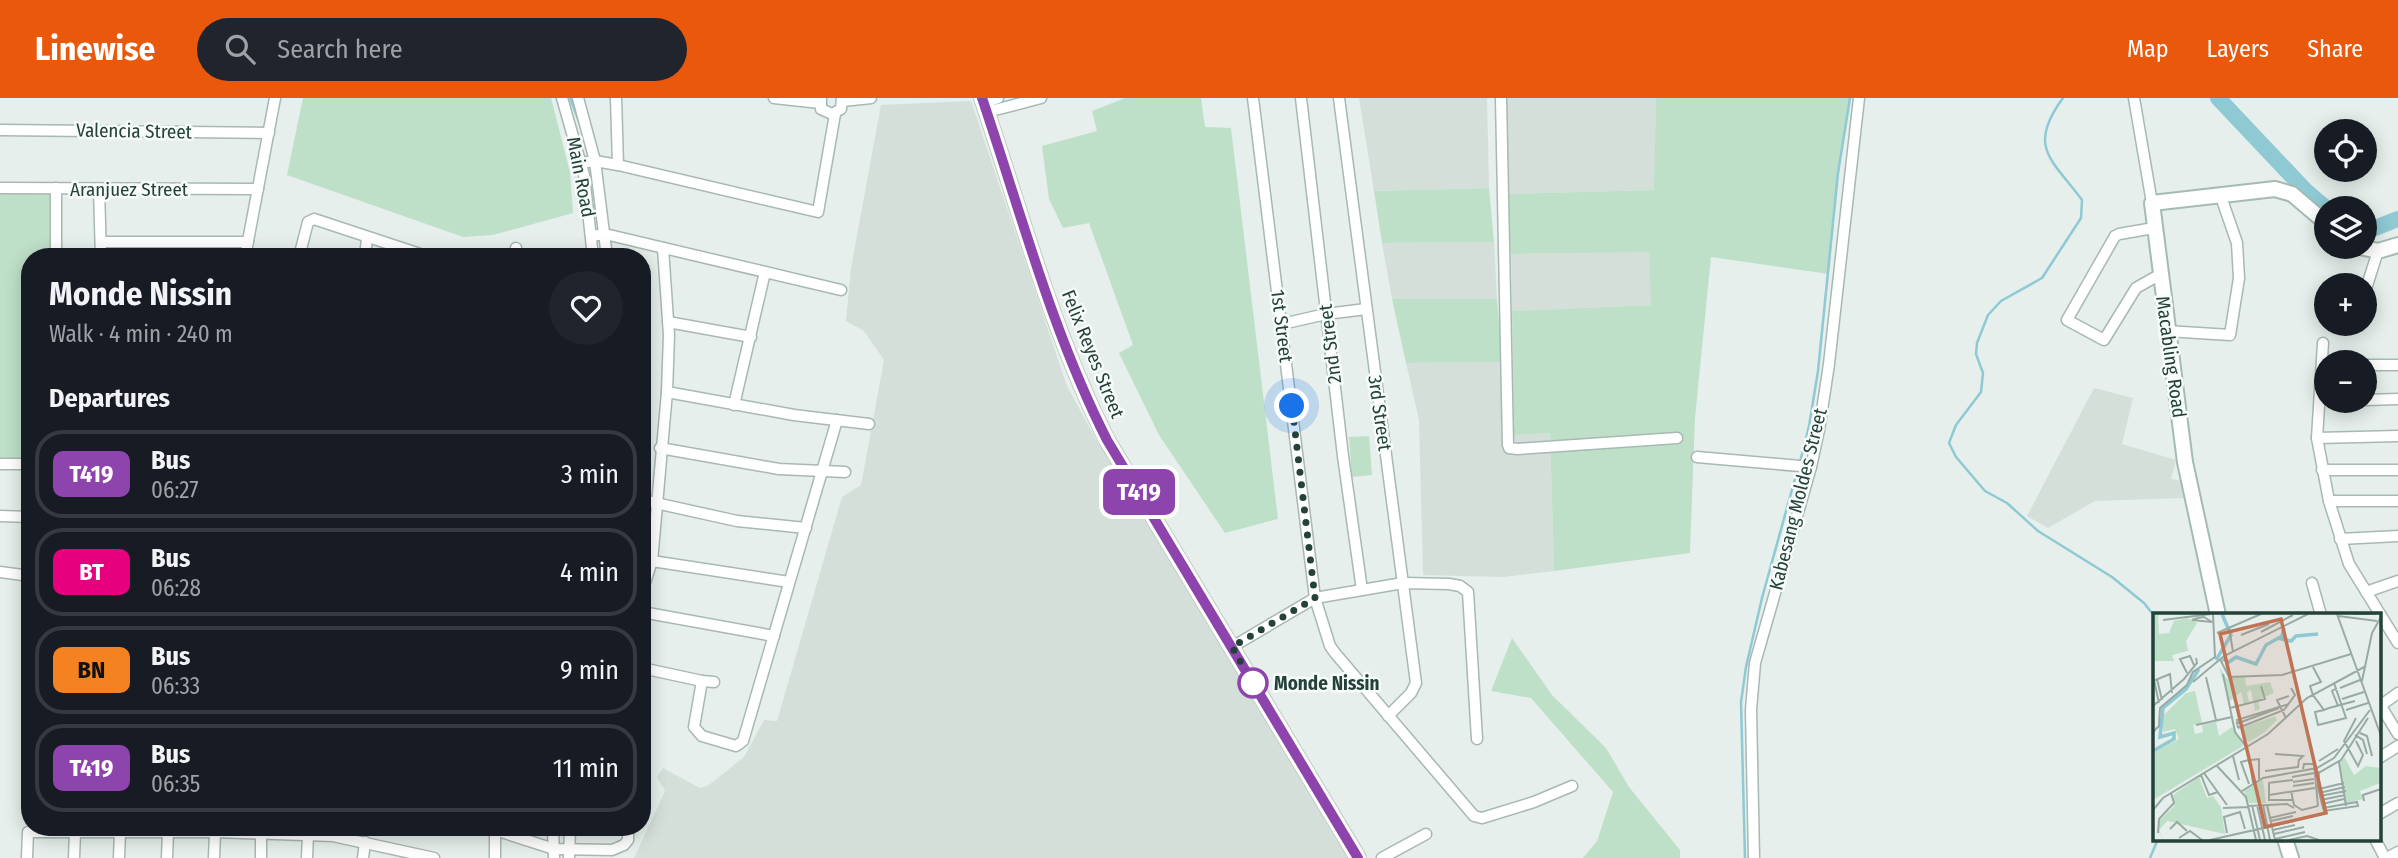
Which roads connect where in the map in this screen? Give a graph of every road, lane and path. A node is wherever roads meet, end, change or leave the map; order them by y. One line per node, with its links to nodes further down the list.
1 (275, 98): 19 (street)
2 (562, 98): 21 (street, Main Road)
3 (578, 98): 20 (street, Main Road)
4 (616, 98): 22 (street)
5 (774, 98): 14 (street)
6 (871, 98): 15 (street)
7 (1041, 98): 16 (street)
8 (1253, 98): 54 (street, 1st Street)
9 (1301, 98): 52 (street, 2nd Street)
10 (1339, 98): 51 (street, 3rd Street)
11 (1501, 98): 69 (street)
12 (1859, 98): 75 (street, Kabesang Moldes Street)
13 (2134, 98): 28 (street, Macabling Road)
14 (820, 100): 17 (street)
15 (843, 100): 17 (street)
16 (988, 103): 109 (main road, Felix Reyes Street)
17 (835, 114): 22 (street)
18 (0, 130): 19 (street, Valencia Street)
19 (269, 133): 26 (street)
20 (596, 161): 21 (street); 22 (street); 31 (street, Main Road)
21 (580, 163): 32 (street, Main Road)
22 (618, 165)
23 (0, 188): 24 (street, Aranjuez Street)
24 (56, 188): 25 (street, Aranjuez Street); 37 (street)
25 (99, 189): 26 (street, Aranjuez Street); 34 (street)
26 (258, 189): 35 (street)
27 (2220, 194): 28 (street); 29 (street); 55 (street)
28 (2152, 203): 30 (street, Macabling Road)
29 (2314, 213)
30 (2154, 228): 49 (street, Macabling Road); 49 (street)
31 (605, 234): 32 (street); 44 (street, Main Road); 45 (street)
32 (591, 236): 43 (street, Main Road)
33 (367, 238): 40 (street); 41 (street); 42 (street)
34 (101, 242): 35 (street); 38 (street)
35 (248, 242): 39 (street)
36 (2398, 245): 46 (street)
37 (56, 248)
38 (101, 248)
39 (247, 248)
40 (301, 248)
41 (366, 248)
42 (399, 248)
43 (592, 248)
44 (606, 248)
45 (663, 248): 47 (street); 53 (street)
46 (2378, 251): 48 (street)
47 (765, 272): 50 (street); 56 (street)
48 (2371, 273)
49 (2159, 275): 55 (street, Macabling Road)
50 (841, 290)
51 (1366, 309): 52 (street); 95 (street, 3rd Street)
52 (1326, 314): 54 (street); 97 (street, 2nd Street)
53 (668, 321): 56 (street); 61 (street)
54 (1282, 324): 99 (street, 1st Street)
55 (2167, 331): 100 (street, Macabling Road)
56 (751, 337): 64 (street)
57 (2323, 343): 58 (street)
58 (2323, 350)
59 (2377, 365): 60 (street)
60 (2398, 365)
61 (667, 393): 64 (street); 71 (street)
62 (2398, 399): 63 (street)
63 (2377, 400)
64 (734, 405): 66 (street)
65 (2321, 413): 70 (street)
66 (837, 420): 67 (street); 78 (street)
67 (869, 424)
68 (2398, 436): 70 (street)
69 (1677, 438)
70 (2317, 438): 76 (street)
71 (660, 448): 78 (street); 83 (street)
72 (1697, 457): 75 (street)
73 (0, 464): 74 (street)
74 (21, 464)
75 (1804, 466): 154 (street, Kabesang Moldes Street)
76 (2322, 470): 77 (street); 80 (street)
77 (2398, 470)
78 (820, 471): 79 (street); 86 (street)
79 (845, 472)
80 (2329, 501): 81 (street); 88 (street)
81 (2398, 501)
82 (651, 502): 83 (street)
83 (656, 503): 86 (street); 89 (street)
84 (0, 516): 85 (street)
85 (21, 517)
86 (806, 527): 94 (street)
87 (2398, 537): 88 (street)
88 (2340, 539): 98 (street)
89 (652, 561): 90 (street); 94 (street)
90 (651, 564)
91 (0, 572): 92 (street)
92 (21, 575)
93 (2398, 581): 98 (street)
94 (789, 582): 107 (street)
95 (1403, 583): 97 (street); 116 (street, 3rd Street); 118 (street)
96 (2312, 583): 101 (street)
97 (1362, 590): 99 (street)
98 (2366, 592): 102 (street)
99 (1315, 598): 109 (street); 116 (street, 1st Street)
100 (2218, 613)
101 (2320, 613)
102 (2380, 613)
103 (651, 614): 107 (street)
104 (2380, 614): 106 (street)
105 (2398, 619): 106 (street)
106 (2386, 623): 108 (street)
107 (774, 636): 111 (street)
108 (2398, 643)
109 (1232, 647): 152 (main road, Felix Reyes Street)
110 (651, 670): 111 (street)
111 (702, 681): 112 (street)
112 (714, 682)
113 (2398, 693): 114 (street)
114 (2380, 704)
115 (2380, 707): 117 (street)
116 (1388, 716): 121 (street, 1st Street)
117 (2398, 734)
118 (1477, 739)
119 (2398, 746): 120 (street)
120 (2380, 757)
121 (1572, 786)
122 (2398, 803): 123 (street)
123 (2380, 813)
124 (1426, 834): 153 (street)
125 (27, 836): 142 (street)
126 (75, 836): 143 (street)
127 (120, 836): 144 (street)
128 (168, 836): 145 (street)
129 (215, 836): 146 (street)
130 (261, 836): 147 (street)
131 (308, 836): 148 (street)
132 (333, 836): 138 (street)
133 (493, 836): 151 (street)
134 (511, 836): 140 (street)
135 (628, 836): 141 (street)
136 (2285, 840): 155 (street)
137 (2376, 840): 156 (street)
138 (365, 842): 149 (street); 150 (street)
139 (2398, 852): 156 (street)
140 (554, 853): 141 (street)
141 (569, 853)
142 (27, 858)
143 (74, 858)
144 (119, 858)
145 (167, 858)
146 (214, 858)
147 (261, 858)
148 (307, 858)
149 (363, 858)
150 (433, 858)
151 (495, 858)
152 (1358, 858)
153 (1382, 858)
154 (1754, 858)
155 (2291, 858)
156 (2386, 858)

